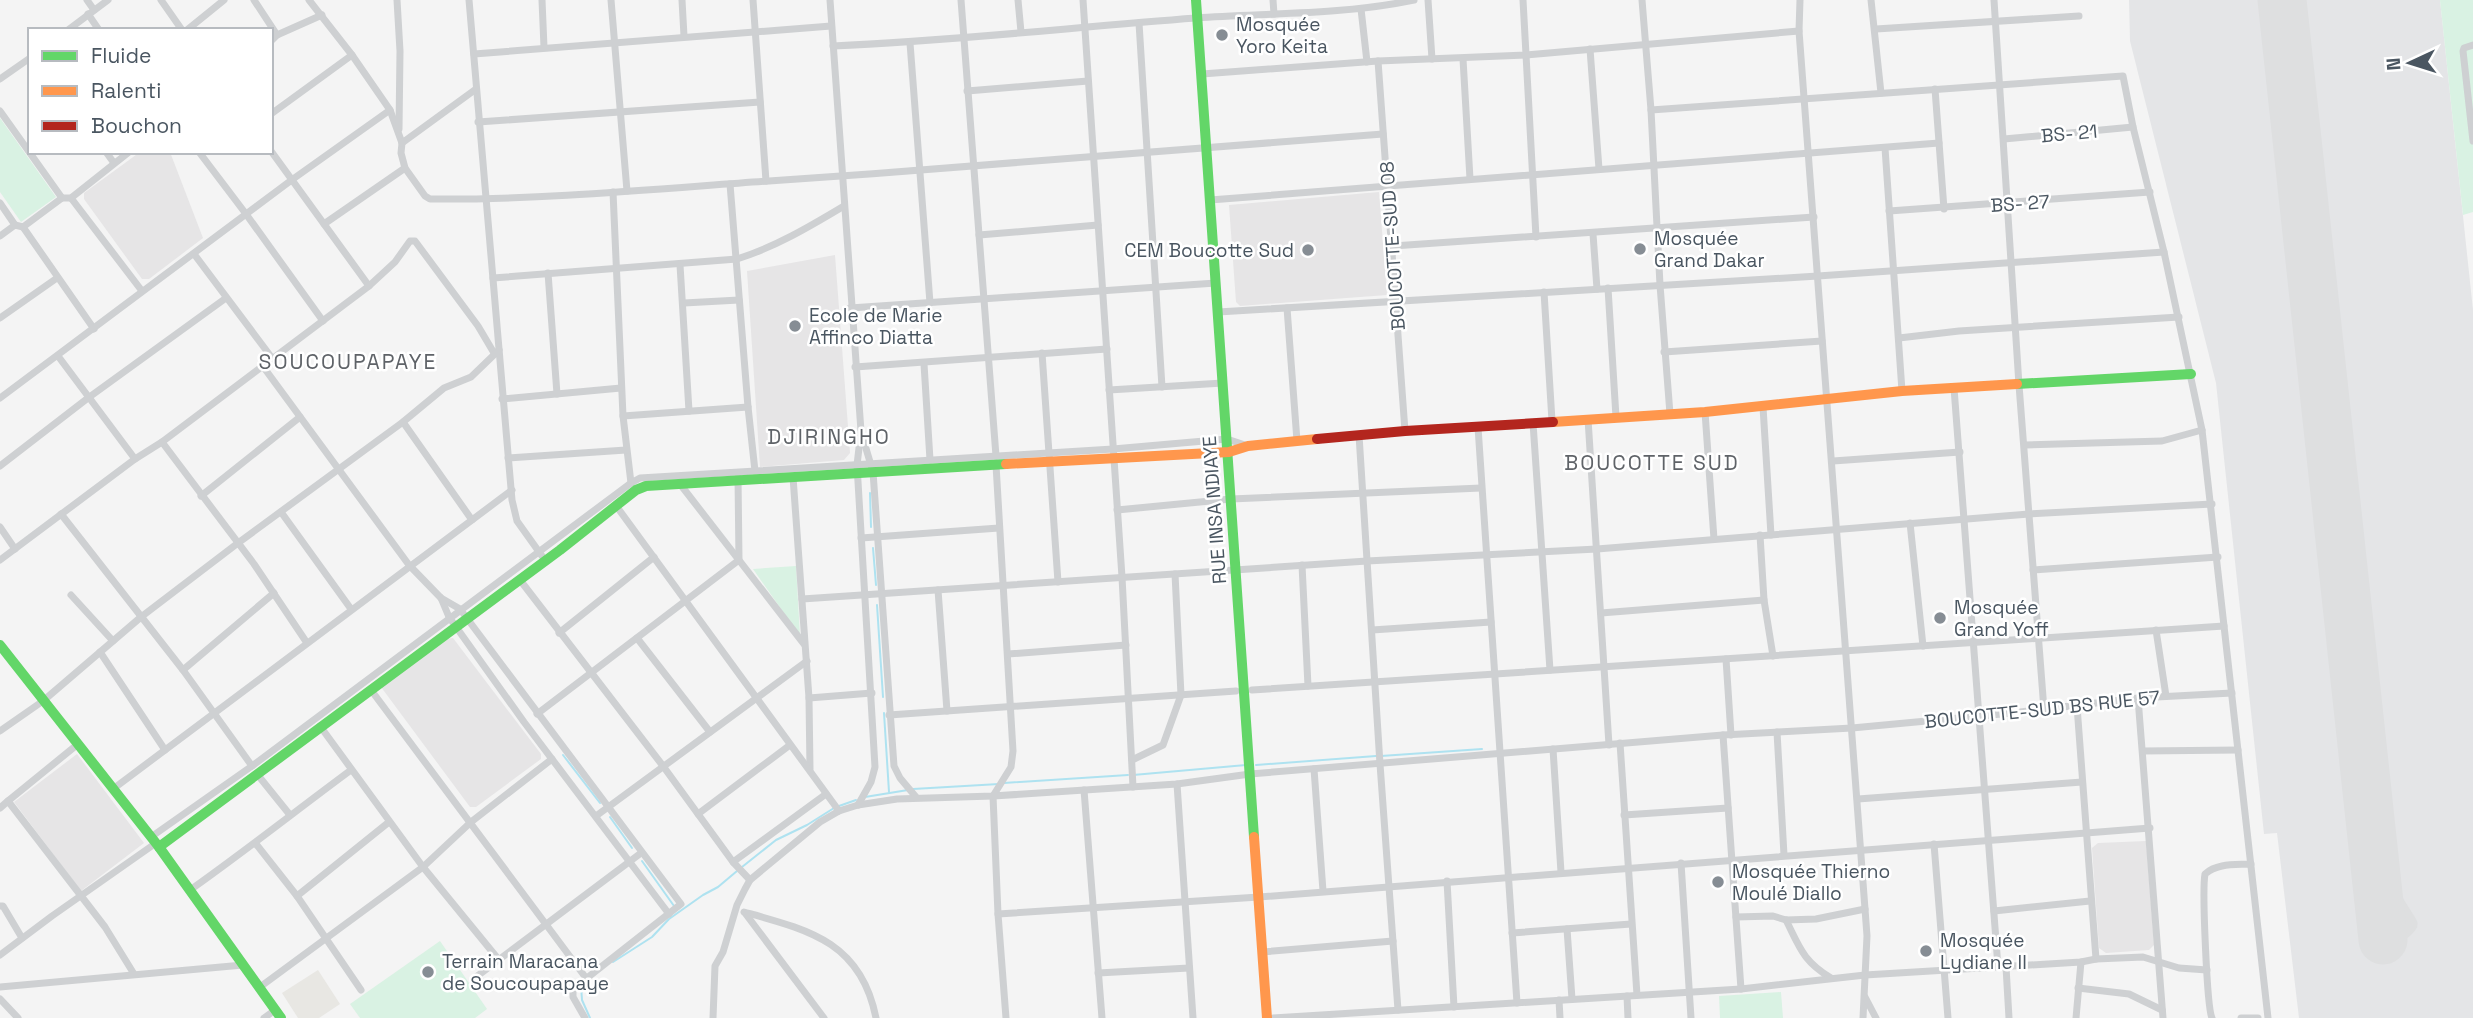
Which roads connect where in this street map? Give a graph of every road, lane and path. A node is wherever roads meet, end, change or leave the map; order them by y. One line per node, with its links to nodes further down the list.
1 (87, 0): 29 (street)
2 (108, 0): 29 (street)
3 (161, 0): 40 (street)
4 (224, 0): 41 (street)
5 (254, 0): 42 (street)
6 (309, 0): 31 (street)
7 (397, 0): 83 (street)
8 (469, 0): 57 (street)
9 (542, 0): 55 (street)
10 (611, 0): 50 (street)
11 (682, 0): 47 (street)
12 (753, 0): 45 (street)
13 (830, 0): 36 (street)
14 (961, 0): 48 (street)
15 (1018, 0): 46 (street)
16 (1083, 0): 37 (street)
17 (1196, 0): 33 (street, RUE INSA NDIAYE)
18 (1273, 0): 30 (street)
19 (1414, 0): 26 (street)
20 (1428, 0): 61 (street)
21 (1523, 0): 59 (street)
22 (1642, 0): 52 (street)
23 (1800, 0): 44 (street)
24 (1871, 0): 43 (street)
25 (1994, 0): 34 (street)
26 (1401, 1): 27 (street)
27 (1373, 4): 28 (street)
28 (1361, 9): 30 (street); 64 (street)
29 (91, 12): 38 (street); 39 (street)
30 (1274, 14): 33 (street)
31 (322, 15): 49 (street); 58 (street)
32 (2079, 16): 34 (street)
33 (1196, 18): 35 (street); 65 (street, RUE INSA NDIAYE)
34 (1995, 20): 43 (street); 68 (street)
35 (1139, 23): 37 (street); 93 (street)
36 (831, 26): 45 (street); 54 (street)
37 (1085, 27): 46 (street); 67 (street)
38 (71, 28)
39 (98, 28)
40 (182, 28)
41 (187, 28)
42 (269, 28)
43 (1876, 29): 72 (street)
44 (1799, 31): 52 (street); 73 (street)
45 (755, 32): 47 (street); 74 (street)
46 (1021, 32): 48 (street)
47 (684, 37): 50 (street)
48 (964, 37): 51 (street); 71 (street)
49 (274, 38)
50 (615, 42): 55 (street); 80 (street)
51 (910, 43): 54 (street); 105 (street)
52 (1645, 43): 56 (street); 77 (street)
53 (2473, 45): 75 (street)
54 (833, 46): 107 (street)
55 (544, 47): 57 (street)
56 (1590, 49): 59 (street); 104 (street)
57 (474, 54): 69 (street)
58 (352, 55): 76 (street); 79 (street)
59 (1526, 55): 62 (street); 106 (street)
60 (28, 59): 66 (street)
61 (1432, 59): 62 (street); 63 (street)
62 (1463, 59): 109 (street)
63 (1378, 61): 64 (street); 84 (street, BOUCOTTE-SUD 08)
64 (1367, 62): 65 (street)
65 (1202, 74): 90 (street, RUE INSA NDIAYE)
66 (4, 77)
67 (1088, 81): 71 (street); 99 (street)
68 (2000, 84): 70 (street); 82 (street); 85 (street)
69 (476, 89): 81 (street); 87 (street)
70 (1935, 89): 72 (street); 88 (street)
71 (967, 91): 102 (street)
72 (1881, 93): 73 (street)
73 (1805, 98): 77 (street); 92 (street)
74 (760, 102): 80 (street); 110 (street)
75 (2471, 107): 86 (street)
76 (390, 110): 83 (street); 108 (street)
77 (1651, 110): 101 (street)
78 (0, 111): 89 (street)
79 (273, 113)
80 (620, 113): 81 (street); 113 (street)
81 (478, 122): 117 (street)
82 (2133, 127): 85 (street, BS- 21); 115 (street)
83 (399, 131): 87 (street)
84 (1383, 134): 90 (street); 112 (street, BOUCOTTE-SUD 08)
85 (2004, 139): 120 (street)
86 (2473, 141)
87 (402, 143): 103 (street)
88 (1939, 143): 91 (street); 122 (street)
89 (28, 148)
90 (1206, 148): 93 (street); 118 (street, RUE INSA NDIAYE)
91 (1885, 148): 92 (street); 123 (street)
92 (1809, 152): 101 (street); 125 (street)
93 (1148, 153): 99 (street); 149 (street)
94 (33, 154): 116 (street)
95 (107, 154): 100 (street)
96 (126, 154): 100 (street)
97 (200, 154): 124 (street)
98 (273, 154): 108 (street)
99 (1094, 157): 102 (street); 127 (street)
100 (114, 163): 116 (street)
101 (1653, 166): 104 (street); 129 (street)
102 (975, 167): 105 (street); 131 (street)
103 (405, 168): 117 (street); 126 (street)
104 (1599, 169): 106 (street)
105 (920, 171): 107 (street); 160 (street)
106 (1533, 174): 109 (street); 133 (street)
107 (842, 176): 110 (street); 121 (street)
108 (293, 179): 124 (street); 126 (street)
109 (1470, 179): 112 (street)
110 (766, 181): 111 (street)
111 (730, 184): 113 (street); 137 (street)
112 (1389, 186): 118 (street); 134 (street, BOUCOTTE-SUD 08)
113 (627, 191): 114 (street)
114 (612, 192): 117 (street); 141 (street)
115 (2150, 192): 120 (street, BS- 27); 135 (street)
116 (66, 198): 128 (street); 152 (street)
117 (487, 200): 145 (street)
118 (1210, 200): 146 (street, RUE INSA NDIAYE)
119 (0, 203): 128 (street)
120 (2009, 204): 122 (street, BS- 27); 138 (street)
121 (844, 206): 137 (street); 161 (street)
122 (1944, 209): 123 (street, BS- 27)
123 (1889, 211): 140 (street)
124 (246, 214): 136 (street); 166 (street)
125 (1814, 217): 129 (street); 143 (street)
126 (324, 224): 148 (street)
127 (1098, 225): 131 (street); 153 (street)
128 (19, 226): 132 (street); 144 (street)
129 (1657, 230): 130 (street); 147 (street)
130 (1593, 234): 133 (street); 151 (street)
131 (979, 235): 156 (street)
132 (0, 236)
133 (1535, 237): 134 (street)
134 (1393, 246): 158 (street, BOUCOTTE-SUD 08)
135 (2164, 252): 138 (street); 164 (street)
136 (194, 254): 152 (street); 155 (street)
137 (737, 259): 139 (street); 157 (street)
138 (2012, 261): 140 (street); 167 (street)
139 (680, 265): 141 (street); 159 (street)
140 (1894, 269): 143 (street); 169 (street)
141 (616, 270): 142 (street); 185 (street)
142 (548, 274): 145 (street); 189 (street)
143 (1818, 276): 147 (street); 170 (street)
144 (57, 278): 165 (street); 168 (street)
145 (493, 278): 172 (street)
146 (1216, 284): 149 (street); 163 (street, RUE INSA NDIAYE)
147 (1660, 285): 150 (street); 173 (street)
148 (369, 286): 166 (street); 172 (street)
149 (1156, 288): 153 (street); 184 (street)
150 (1608, 288): 151 (street); 201 (street)
151 (1597, 289): 154 (street)
152 (142, 291): 168 (street)
153 (1103, 291): 156 (street); 171 (street)
154 (1544, 292): 158 (street); 203 (street)
155 (226, 298): 176 (street); 191 (street)
156 (982, 299): 160 (street); 177 (street)
157 (739, 300): 159 (street); 194 (street)
158 (1397, 302): 162 (street); 209 (street, BOUCOTTE-SUD 08)
159 (684, 303): 196 (street)
160 (930, 303): 161 (street)
161 (850, 308): 180 (street)
162 (1287, 308): 163 (street); 212 (street)
163 (1218, 312): 182 (street, RUE INSA NDIAYE)
164 (2179, 317): 167 (street); 181 (street)
165 (0, 318)
166 (323, 321): 176 (street)
167 (2017, 328): 169 (street); 183 (street)
168 (94, 329): 175 (street)
169 (1899, 338): 188 (street)
170 (1822, 341): 173 (street); 192 (street)
171 (1107, 349): 174 (street); 187 (street)
172 (497, 352): 193 (street); 204 (street)
173 (1664, 352): 198 (street)
174 (1042, 353): 177 (street); 220 (street)
175 (58, 356): 190 (street); 191 (street)
176 (272, 358): 179 (street)
177 (987, 358): 178 (street); 224 (street)
178 (923, 363): 180 (street); 223 (street)
179 (262, 365): 200 (street); 213 (street)
180 (855, 367): 208 (street)
181 (2190, 374): 183 (street); 207 (street)
182 (1223, 383): 184 (street); 211 (street, RUE INSA NDIAYE)
183 (2019, 384): 186 (street); 215 (street)
184 (1162, 387): 187 (street)
185 (621, 388): 189 (street); 199 (street)
186 (1954, 388): 188 (street); 218 (street)
187 (1110, 390): 219 (street)
188 (1902, 391): 192 (street)
189 (557, 394): 193 (street)
190 (0, 398)
191 (88, 398): 222 (street); 226 (street)
192 (1827, 398): 195 (street); 225 (street)
193 (502, 400): 221 (street)
194 (748, 407): 196 (street); 230 (street)
195 (1763, 407): 197 (street); 253 (street)
196 (689, 411): 199 (street)
197 (1705, 412): 198 (street); 256 (street)
198 (1670, 414): 201 (street)
199 (623, 416): 216 (street)
200 (300, 417): 227 (street); 238 (street)
201 (1616, 417): 202 (street)
202 (1588, 419): 203 (street); 259 (street)
203 (1552, 421): 205 (street)
204 (403, 422): 227 (street); 247 (street)
205 (1533, 423): 206 (street); 260 (street)
206 (1478, 427): 209 (street); 235 (street)
207 (2203, 429): 215 (street); 240 (street)
208 (860, 431): 228 (street); 229 (street)
209 (1405, 431): 210 (street)
210 (1359, 435): 212 (street); 237 (street)
211 (1227, 439): 214 (street); 217 (street, RUE INSA NDIAYE); 219 (street)
212 (1297, 441): 214 (street)
213 (162, 442): 222 (street); 238 (street)
214 (1248, 446): 217 (street)
215 (2025, 446): 244 (street)
216 (626, 450): 221 (street); 233 (street)
217 (1228, 452): 219 (street); 239 (street, RUE INSA NDIAYE)
218 (1960, 452): 225 (street); 246 (street)
219 (1114, 453): 220 (street); 242 (street)
220 (1048, 457): 224 (street); 275 (street)
221 (508, 458): 236 (street)
222 (135, 459): 245 (street)
223 (930, 460): 224 (street); 228 (street)
224 (996, 461): 228 (street); 251 (street)
225 (1833, 461): 250 (street)
226 (0, 466)
227 (338, 468): 243 (street); 268 (street)
228 (873, 468): 229 (street); 254 (street)
229 (857, 469): 230 (street); 232 (street); 255 (street)
230 (755, 471): 231 (street)
231 (738, 476): 232 (street); 233 (street); 234 (street); 266 (street)
232 (793, 477): 283 (street)
233 (631, 483): 262 (street)
234 (680, 484): 241 (street); 266 (street)
235 (1481, 488): 237 (street); 261 (street)
236 (512, 490): 247 (street); 262 (street)
237 (1361, 493): 239 (street); 267 (street)
238 (201, 496): 257 (street)
239 (1231, 499): 242 (street); 270 (street, RUE INSA NDIAYE)
240 (2212, 504): 244 (street); 264 (street)
241 (617, 507): 262 (street); 263 (street)
242 (1118, 510): 273 (street)
243 (281, 512): 257 (street); 286 (street)
244 (2029, 513): 246 (street); 271 (street)
245 (61, 514): 258 (street); 289 (street)
246 (1965, 519): 248 (street); 301 (street)
247 (472, 520): 268 (street)
248 (1910, 523): 250 (street); 306 (street)
249 (0, 527): 258 (street)
250 (1838, 527): 253 (street); 307 (street)
251 (999, 528): 254 (street); 276 (street)
252 (1760, 535): 253 (street); 256 (street); 284 (street)
253 (1771, 535)
254 (878, 536): 255 (street); 279 (street)
255 (862, 538): 280 (street)
256 (1713, 539): 259 (street)
257 (238, 543): 278 (street); 289 (street)
258 (15, 548): 265 (street)
259 (1597, 549): 260 (street); 288 (street)
260 (1542, 552): 261 (street); 315 (street)
261 (1487, 554): 267 (street); 292 (street)
262 (542, 557): 274 (street); 287 (street)
263 (654, 557): 285 (street); 297 (street)
264 (2218, 557): 271 (street); 293 (street)
265 (0, 560)
266 (739, 560): 285 (street); 305 (street)
267 (1367, 561): 269 (street); 295 (street)
268 (409, 565): 282 (street); 286 (street)
269 (1302, 565): 270 (street); 319 (street)
270 (1236, 570): 272 (street); 366 (street, RUE INSA NDIAYE)
271 (2033, 570): 299 (street)
272 (1175, 574): 273 (street); 325 (street)
273 (1122, 577): 275 (street); 304 (street)
274 (520, 580): 291 (street); 297 (street)
275 (1058, 582): 276 (street)
276 (1004, 585): 277 (street); 309 (street)
277 (938, 590): 279 (street); 338 (street)
278 (274, 593): 302 (street); 314 (street)
279 (881, 593): 280 (street); 333 (street)
280 (865, 594): 283 (street); 323 (street)
281 (71, 595): 300 (street)
282 (441, 598): 287 (street); 290 (street)
283 (802, 599): 305 (street)
284 (1764, 600): 288 (street); 310 (street)
285 (686, 601): 298 (street); 328 (street)
286 (351, 609): 302 (street)
287 (460, 609): 290 (street); 291 (street)
288 (1601, 613): 313 (street)
289 (141, 617): 300 (street); 314 (street)
290 (449, 617): 294 (street); 327 (street)
291 (467, 620): 294 (street); 340 (street)
292 (1491, 622): 295 (street); 317 (street)
293 (2224, 626): 296 (street); 324 (street)
294 (457, 628): 320 (street); 358 (street)
295 (1371, 630): 318 (street)
296 (2156, 630): 299 (street); 326 (street)
297 (559, 633): 316 (street)
298 (637, 638): 316 (street); 346 (street)
299 (2039, 638): 301 (street); 337 (street)
300 (113, 641): 308 (street)
301 (1974, 642): 306 (street); 342 (street)
302 (307, 643): 339 (street)
303 (0, 645): 332 (street)
304 (1126, 645): 309 (street); 331 (street)
305 (805, 646): 312 (street)
306 (1923, 646): 307 (street)
307 (1847, 651): 310 (street); 344 (street)
308 (100, 652): 332 (street); 354 (street)
309 (1008, 654): 336 (street)
310 (1773, 656): 311 (street)
311 (1726, 659): 313 (street); 348 (street)
312 (807, 662): 328 (street); 329 (street)
313 (1604, 667): 315 (street); 352 (street)
314 (183, 670): 339 (street)
315 (1550, 670): 317 (street)
316 (589, 672): 340 (street); 361 (street)
317 (1493, 674): 318 (street); 357 (street)
318 (1374, 682): 319 (street); 360 (street)
319 (1308, 686): 321 (street)
320 (371, 690): 327 (street); 388 (street)
321 (1252, 690)
322 (1236, 691): 325 (street)
323 (872, 693): 329 (street); 335 (street)
324 (2232, 693): 326 (street, BOUCOTTE-SUD BS RUE 57); 355 (street)
325 (1181, 695): 331 (street); 359 (street)
326 (2166, 696): 330 (street, BOUCOTTE-SUD BS RUE 57)
327 (353, 697): 343 (street); 363 (street)
328 (757, 698): 346 (street); 351 (street)
329 (809, 698): 365 (street)
330 (2138, 698): 334 (street, BOUCOTTE-SUD BS RUE 57); 356 (street)
331 (1130, 699): 336 (street); 359 (street)
332 (44, 702): 345 (street); 350 (street)
333 (888, 706): 335 (street); 341 (street)
334 (2077, 706): 337 (street, BOUCOTTE-SUD BS RUE 57); 367 (street)
335 (873, 707): 378 (street)
336 (1009, 708): 338 (street); 374 (street)
337 (2044, 710): 342 (street, BOUCOTTE-SUD BS RUE 57)
338 (947, 711): 341 (street)
339 (214, 713): 354 (street); 363 (street)
340 (537, 714): 379 (street)
341 (889, 715): 375 (street)
342 (1979, 716): 344 (street, BOUCOTTE-SUD BS RUE 57); 372 (street)
343 (320, 726): 363 (street); 364 (street)
344 (1852, 728): 347 (street, BOUCOTTE-SUD BS RUE 57); 376 (street)
345 (0, 731)
346 (710, 732): 361 (street)
347 (1777, 732): 348 (street, BOUCOTTE-SUD BS RUE 57); 397 (street)
348 (1727, 735): 349 (street, BOUCOTTE-SUD BS RUE 57); 381 (street)
349 (1620, 743): 352 (street, BOUCOTTE-SUD BS RUE 57); 385 (street)
350 (78, 744): 370 (street); 377 (street)
351 (790, 744): 365 (street); 383 (street)
352 (1609, 745): 353 (street, BOUCOTTE-SUD BS RUE 57)
353 (1553, 749): 357 (street, BOUCOTTE-SUD BS RUE 57); 405 (street)
354 (165, 750): 370 (street)
355 (2238, 750): 356 (street); 402 (street)
356 (2143, 751): 389 (street)
357 (1500, 754): 360 (street, BOUCOTTE-SUD BS RUE 57); 406 (street)
358 (552, 759): 386 (street); 388 (street)
359 (1132, 760): 369 (street)
360 (1380, 764): 362 (street, BOUCOTTE-SUD BS RUE 57); 409 (street)
361 (663, 766): 379 (street); 383 (street)
362 (1314, 769): 366 (street, BOUCOTTE-SUD BS RUE 57); 411 (street)
363 (254, 770): 384 (street); 392 (street)
364 (351, 770): 384 (street); 387 (street)
365 (810, 772): 373 (street)
366 (1250, 774): 368 (street, BOUCOTTE-SUD BS RUE 57); 414 (street, RUE INSA NDIAYE)
367 (2082, 782): 372 (street); 390 (street)
368 (1177, 783): 369 (street, BOUCOTTE-SUD BS RUE 57); 415 (street)
369 (1133, 787): 371 (street, BOUCOTTE-SUD BS RUE 57)
370 (113, 789): 392 (street)
371 (1084, 790): 374 (street, BOUCOTTE-SUD BS RUE 57); 419 (street)
372 (1985, 790): 376 (street); 391 (street)
373 (826, 794): 382 (street); 400 (street)
374 (993, 796): 375 (street, BOUCOTTE-SUD BS RUE 57); 424 (street)
375 (916, 797): 378 (street, BOUCOTTE-SUD BS RUE 57)
376 (1857, 799): 395 (street)
377 (8, 801): 380 (street); 412 (street)
378 (858, 805): 382 (street, BOUCOTTE-SUD BS RUE 57)
379 (608, 806): 386 (street); 396 (street)
380 (0, 808)
381 (1728, 808): 385 (street); 398 (street)
382 (839, 811): 407 (street, BOUCOTTE-SUD BS RUE 57)
383 (698, 814): 400 (street)
384 (290, 815): 393 (street)
385 (1624, 815): 404 (street)
386 (596, 816): 399 (street)
387 (389, 822): 403 (street); 413 (street)
388 (471, 822): 403 (street); 427 (street)
389 (2150, 828): 390 (street); 439 (street)
390 (2085, 833): 391 (street); 416 (street)
391 (1989, 840): 394 (street); 421 (street)
392 (155, 842): 410 (street); 412 (street)
393 (256, 844): 410 (street); 413 (street)
394 (1934, 844): 395 (street); 443 (street)
395 (1861, 850): 397 (street); 420 (street)
396 (641, 853): 399 (street); 423 (street)
397 (1784, 856): 398 (street)
398 (1732, 859): 401 (street); 425 (street)
399 (629, 861): 423 (street); 427 (street)
400 (733, 862): 407 (street)
401 (1681, 863): 404 (street); 456 (street)
402 (2251, 864): 444 (street); 490 (street)
403 (423, 867): 432 (street); 437 (street)
404 (1628, 867): 405 (street); 428 (street)
405 (1561, 872): 406 (street)
406 (1508, 876): 408 (street); 430 (street)
407 (750, 880): 417 (street)
408 (1447, 881): 409 (street); 464 (street)
409 (1390, 885): 411 (street); 433 (street)
410 (190, 890): 440 (street)
411 (1323, 891): 414 (street)
412 (81, 896): 431 (street); 446 (street)
413 (297, 896): 432 (street)
414 (1259, 897): 415 (street); 434 (street, RUE INSA NDIAYE)
415 (1185, 901): 419 (street); 442 (street)
416 (2090, 901): 421 (street); 436 (street)
417 (737, 905): 422 (street); 471 (street)
418 (0, 906): 431 (street)
419 (1094, 907): 424 (street); 445 (street)
420 (1866, 909): 426 (street); 447 (street)
421 (1994, 911): 441 (street)
422 (744, 912): 472 (street); 473 (street)
423 (669, 914): 449 (street)
424 (998, 915): 474 (street)
425 (1736, 917): 426 (street); 454 (street)
426 (1786, 919): 450 (street)
427 (547, 924): 437 (street); 449 (street)
428 (1631, 924): 429 (street); 457 (street)
429 (1567, 929): 430 (street); 461 (street)
430 (1512, 933): 463 (street)
431 (22, 938): 435 (street)
432 (326, 938): 452 (street); 455 (street)
433 (1393, 941): 434 (street); 465 (street)
434 (1262, 952): 477 (street, RUE INSA NDIAYE)
435 (0, 955)
436 (2096, 959): 438 (street); 439 (street)
437 (499, 960): 448 (street)
438 (2081, 962): 441 (street); 453 (street)
439 (2159, 963): 444 (street); 467 (street)
440 (244, 965): 446 (street); 452 (street)
441 (2002, 967): 443 (street); 485 (street)
442 (1189, 968): 445 (street); 476 (street)
443 (1944, 970): 447 (street); 484 (street)
444 (2207, 970): 487 (street)
445 (1098, 973): 475 (street)
446 (134, 974): 451 (street)
447 (1865, 975): 450 (street); 458 (street)
448 (476, 977)
449 (586, 978): 470 (street)
450 (1831, 979): 454 (street)
451 (0, 987)
452 (260, 987): 466 (street)
453 (2078, 988): 467 (street); 486 (street)
454 (1741, 989): 456 (street)
455 (361, 990)
456 (1689, 992): 457 (street); 481 (street)
457 (1637, 995): 459 (street)
458 (1864, 995): 482 (street); 483 (street)
459 (1627, 996): 461 (street); 480 (street)
460 (0, 999): 468 (street)
461 (1572, 999): 462 (street)
462 (1559, 1000): 463 (street); 479 (street)
463 (1517, 1003): 464 (street)
464 (1454, 1007): 465 (street)
465 (1398, 1010): 478 (street)
466 (278, 1014): 469 (street)
467 (2163, 1014)
468 (18, 1018)
469 (264, 1018)
470 (585, 1018)
471 (713, 1018)
472 (824, 1018)
473 (876, 1018)
474 (1006, 1018)
475 (1101, 1018)
476 (1193, 1018)
477 (1267, 1018)
478 (1273, 1018)
479 (1560, 1018)
480 (1628, 1018)
481 (1691, 1018)
482 (1863, 1018)
483 (1876, 1018)
484 (1948, 1018)
485 (2009, 1018)
486 (2076, 1018)
487 (2212, 1018)
488 (2241, 1018): 489 (street)
489 (2258, 1018)
490 (2268, 1018)

